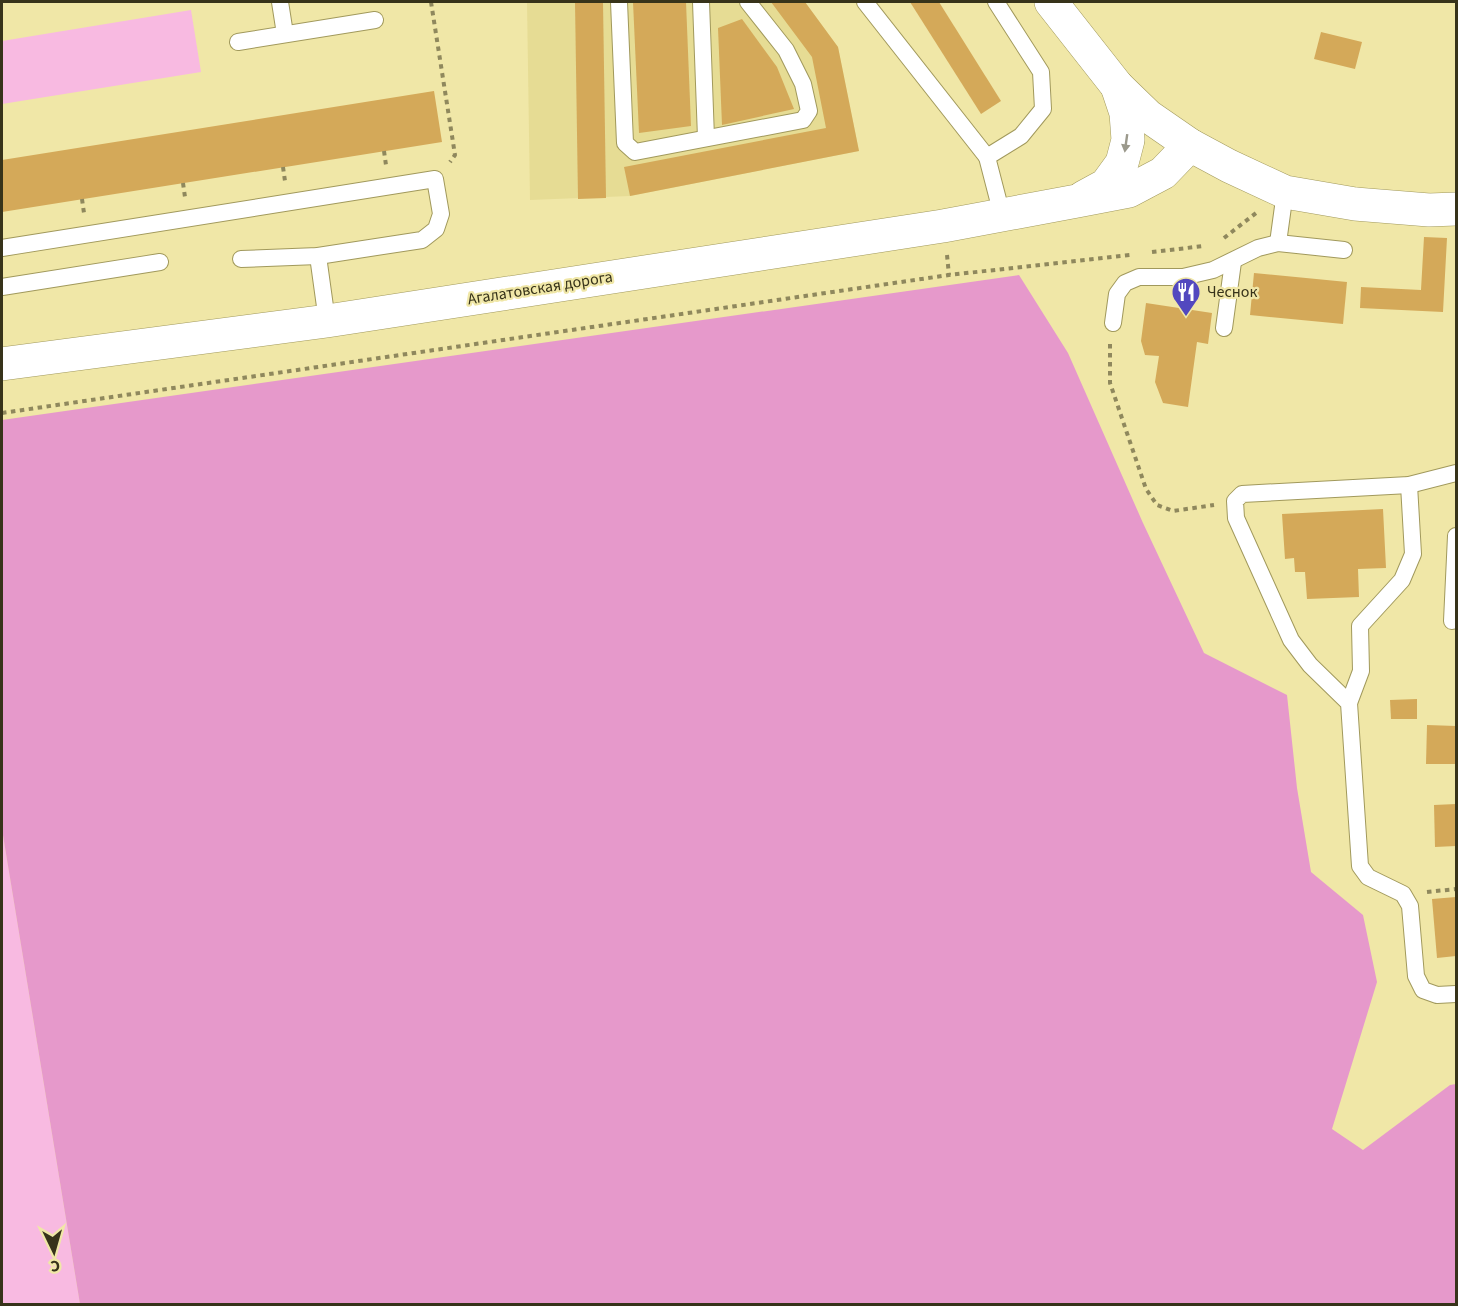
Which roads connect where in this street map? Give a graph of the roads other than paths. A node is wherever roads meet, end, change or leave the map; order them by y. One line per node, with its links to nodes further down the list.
1 (280, 2): 9 (lane)
2 (619, 2): 12 (lane)
3 (701, 2): 12 (lane)
4 (748, 2): 12 (lane)
5 (865, 2): 14 (lane)
6 (996, 2): 14 (lane)
7 (1051, 2): 11 (main road)
8 (375, 20): 9 (lane)
9 (285, 34): 10 (lane)
10 (238, 42)
11 (1117, 86): 13 (main road); 15 (main road, one-way to 15)
12 (706, 138)
13 (1190, 145): 15 (main road, Агалатовская дорога); 16 (main road)
14 (987, 157): 18 (lane)
15 (1077, 201): 18 (main road, Агалатовская дорога)
16 (1284, 204): 17 (main road); 19 (lane)
17 (1456, 209)
18 (1002, 215): 27 (main road, Агалатовская дорога)
19 (1278, 243): 21 (lane); 25 (lane)
20 (2, 248): 22 (lane)
21 (1344, 250)
22 (318, 256): 23 (lane); 27 (lane)
23 (241, 259)
24 (160, 262): 26 (lane)
25 (1233, 262): 28 (lane); 29 (lane)
26 (2, 287)
27 (327, 321): 30 (main road, Агалатовская дорога)
28 (1113, 323)
29 (1224, 328)
30 (2, 364)
31 (1456, 473): 32 (lane)
32 (1409, 485): 35 (lane); 35 (lane)
33 (1456, 536): 34 (lane)
34 (1452, 621)
35 (1349, 703): 36 (lane)
36 (1456, 994)

